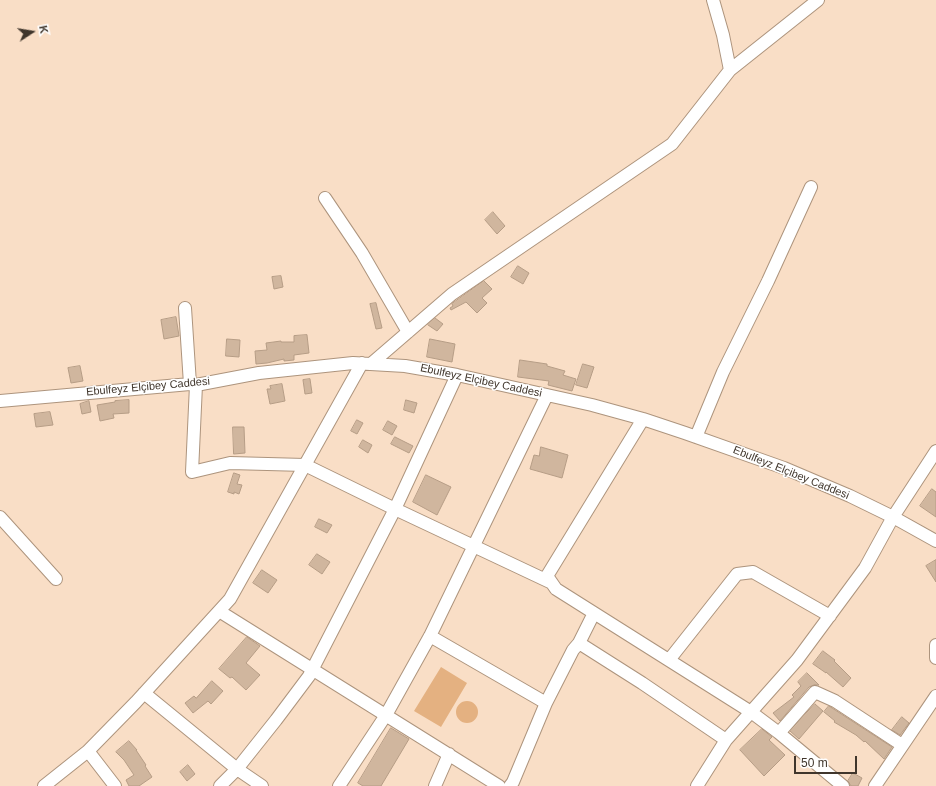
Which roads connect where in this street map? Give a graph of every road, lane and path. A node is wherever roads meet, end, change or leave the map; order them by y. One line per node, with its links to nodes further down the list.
1 (714, 0): 3 (street)
2 (818, 0): 3 (street)
3 (730, 70): 7 (street)
4 (811, 187): 14 (street)
5 (325, 198): 7 (street)
6 (185, 308): 10 (street)
7 (408, 332): 8 (street)
8 (367, 363): 9 (street, Ebulfeyz Elçibey Caddesi); 10 (street, Ebulfeyz Elçibey Caddesi); 16 (street)
9 (457, 375): 11 (street, Ebulfeyz Elçibey Caddesi); 17 (street)
10 (193, 384): 12 (street, Ebulfeyz Elçibey Caddesi); 16 (street)
11 (547, 394): 13 (street, Ebulfeyz Elçibey Caddesi); 21 (street)
12 (0, 401)
13 (643, 419): 14 (street, Ebulfeyz Elçibey Caddesi); 23 (street)
14 (696, 437): 19 (street, Ebulfeyz Elçibey Caddesi)
15 (936, 452): 19 (street)
16 (305, 465): 17 (street); 24 (street)
17 (395, 509): 21 (street); 32 (street)
18 (0, 517): 22 (street)
19 (893, 517): 20 (street, Ebulfeyz Elçibey Caddesi); 26 (street)
20 (936, 541)
21 (474, 546): 23 (street); 27 (street)
22 (56, 579)
23 (552, 583): 25 (street)
24 (219, 611): 32 (street); 33 (street)
25 (594, 613): 28 (street); 31 (street)
26 (830, 616): 31 (street); 36 (street)
27 (430, 636): 35 (street); 37 (street)
28 (579, 643): 35 (street); 39 (street)
29 (936, 645): 30 (street)
30 (936, 658)
31 (669, 660): 36 (street)
32 (313, 668): 37 (street); 43 (street)
33 (144, 693): 41 (street); 43 (street)
34 (936, 696): 40 (street)
35 (546, 703): 51 (street)
36 (751, 712): 38 (street); 39 (street)
37 (386, 715): 42 (street); 48 (street)
38 (779, 733): 40 (street); 53 (street)
39 (726, 740): 52 (street)
40 (902, 745): 54 (street)
41 (88, 751): 44 (street); 45 (street)
42 (448, 754): 49 (street); 50 (street)
43 (237, 769): 46 (street); 47 (street)
44 (44, 786)
45 (115, 786)
46 (220, 786)
47 (262, 786)
48 (339, 786)
49 (435, 786)
50 (499, 786)
51 (510, 786)
52 (697, 786)
53 (843, 786)
54 (875, 786)

